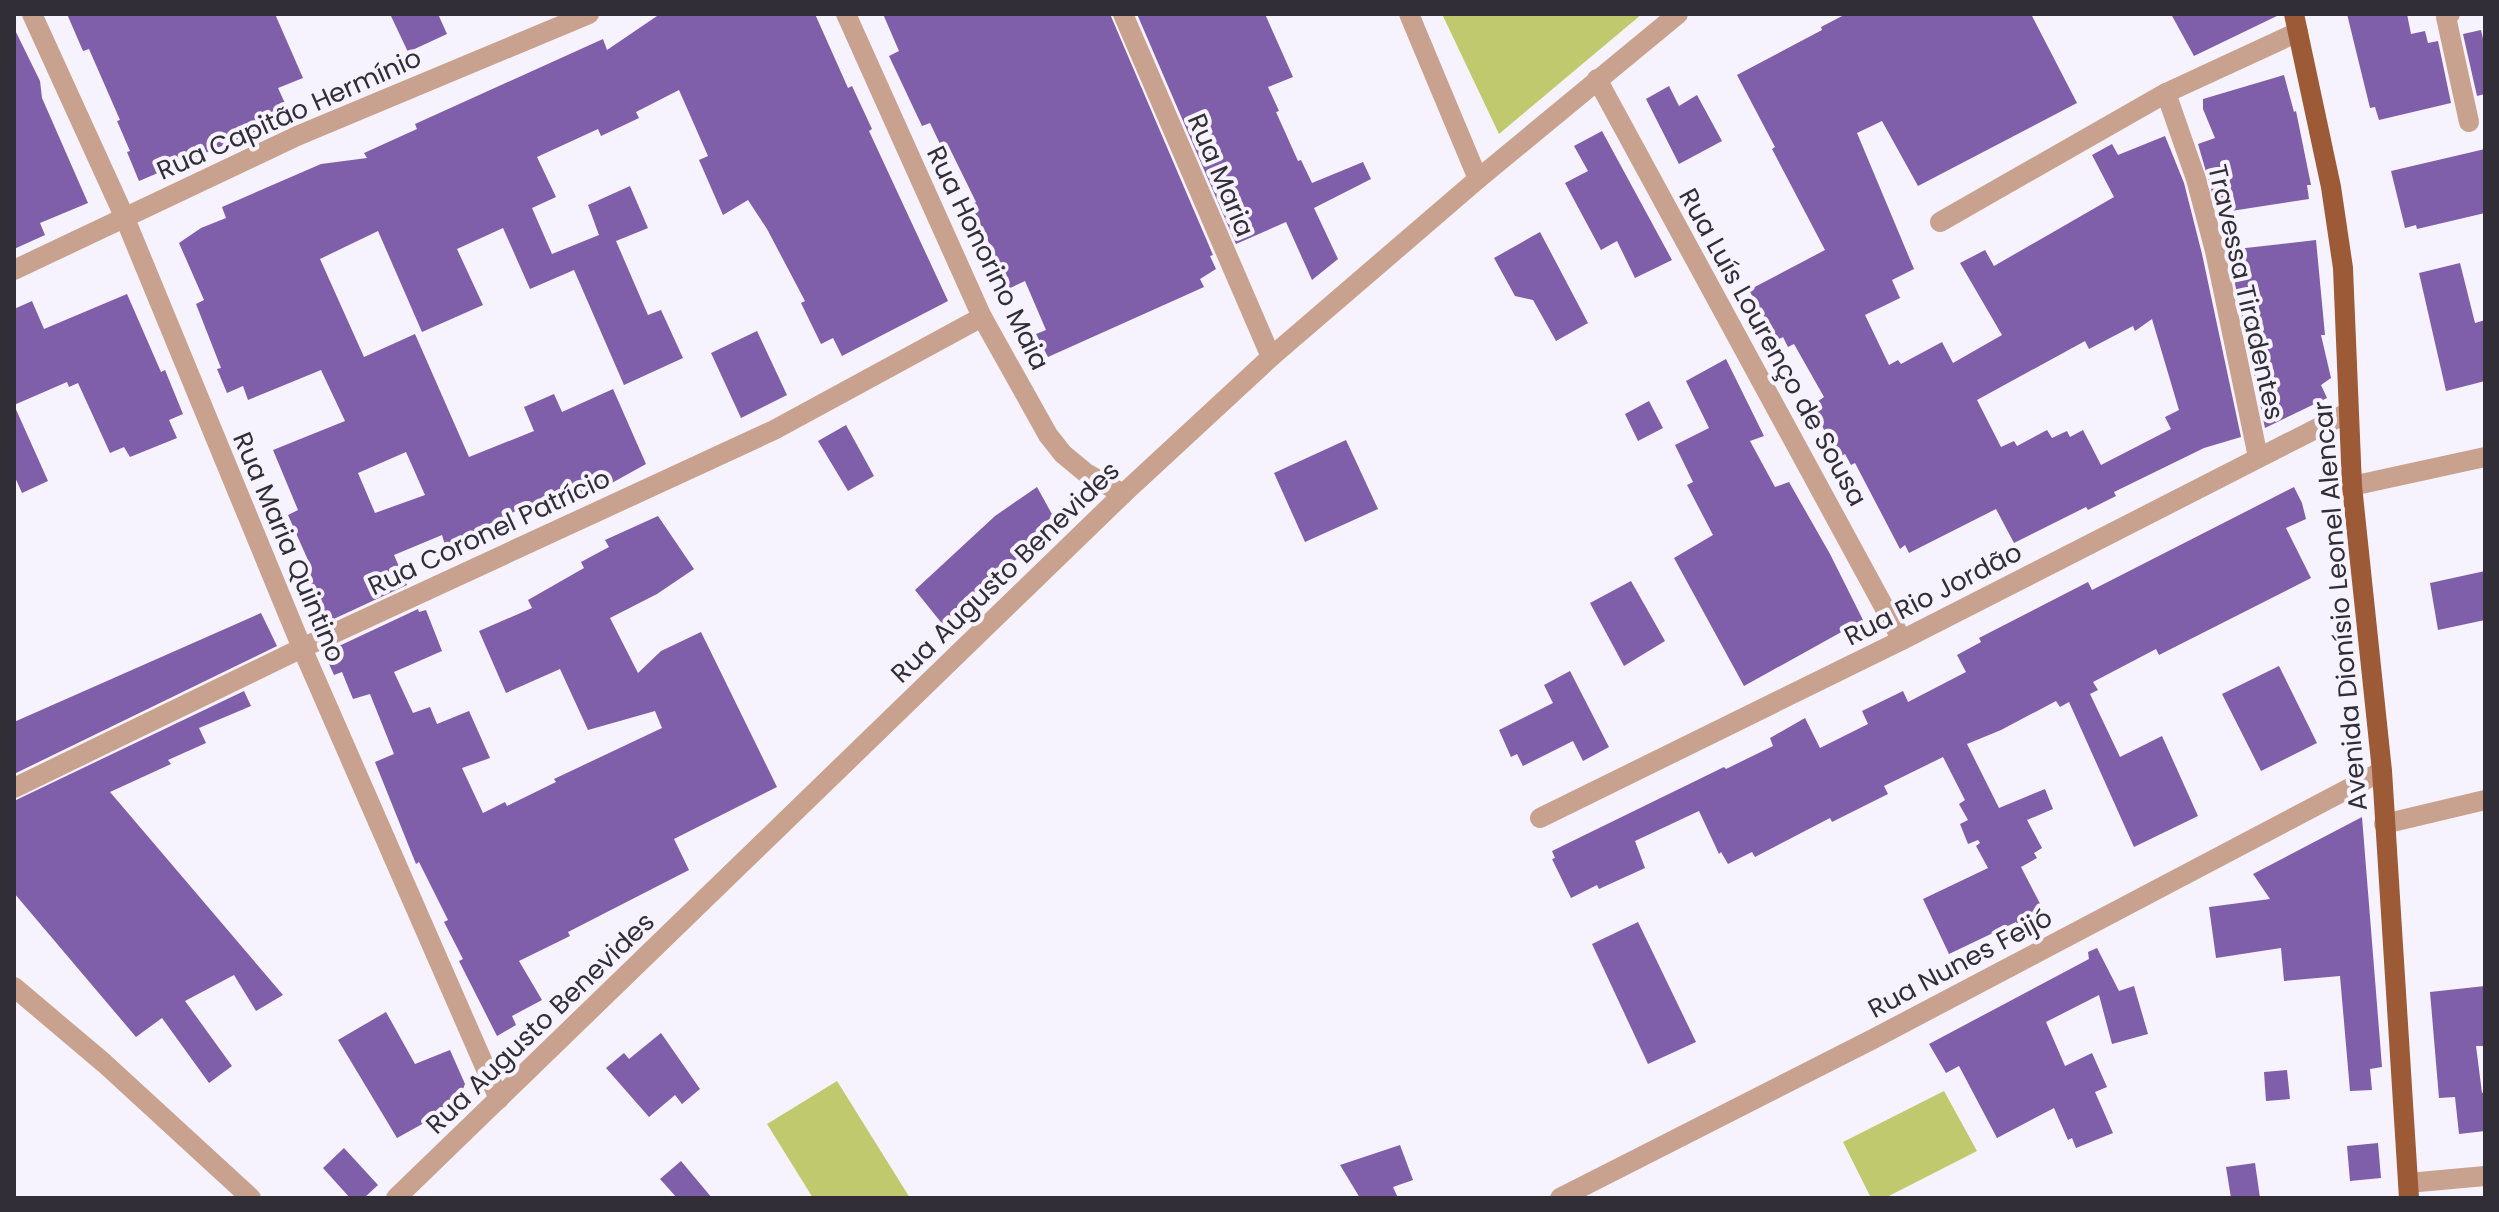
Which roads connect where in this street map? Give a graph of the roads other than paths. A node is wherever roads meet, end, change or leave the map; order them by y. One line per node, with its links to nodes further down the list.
1 (32, 14): 13 (street, Rua Maria Quintino)
2 (589, 14): 13 (street, Rua Capitão Hermínio)
3 (846, 14): 16 (street, Rua Honorino Maia)
4 (1123, 14): 17 (street, Rua Maria)
5 (1409, 14): 12 (street)
6 (1678, 14): 9 (street, Rua Augusto Benevides)
7 (2450, 14): 11 (street)
8 (2296, 23): 10 (street); 18 (main road, Avenida Dionísio Leonel Alencar)
9 (1597, 79): 12 (street, Rua Augusto Benevides); 23 (street, Rua Luís Lourenço de Sousa)
10 (2166, 93): 14 (street); 19 (street, Travessa Tiradentes)
11 (2469, 122)
12 (1478, 179): 17 (street, Rua Augusto Benevides)
13 (124, 216): 15 (street, Rua Capitão Hermínio); 24 (street, Rua Maria Quintino)
14 (1940, 222)
15 (14, 270)
16 (982, 317): 22 (street, Rua Honorino Maia); 24 (street, Rua Coronel Patrício)
17 (1271, 357): 22 (street, Rua Augusto Benevides)
18 (2347, 413): 19 (street, Rua Rio Jordão); 21 (main road, Avenida Dionísio Leonel Alencar)
19 (2258, 457): 23 (street, Rua Rio Jordão)
20 (2485, 457): 21 (street)
21 (2352, 486): 25 (main road, Avenida Dionísio Leonel Alencar)
22 (1123, 494): 31 (street, Rua Augusto Benevides)
23 (1902, 640): 28 (street, Rua Rio Jordão)
24 (302, 648): 26 (street, Rua Coronel Patrício); 31 (street, Rua Maria Quintino)
25 (2382, 771): 29 (main road, Avenida Dionísio Leonel Alencar); 36 (street, Rua Nunes Feijó)
26 (14, 788)
27 (2485, 800): 29 (street)
28 (1540, 818)
29 (2384, 824): 33 (main road, Avenida Dionísio Leonel Alencar)
30 (14, 987): 34 (street)
31 (499, 1099): 35 (street, Rua Augusto Benevides)
32 (2485, 1176): 33 (street)
33 (2408, 1190)
34 (251, 1198)
35 (396, 1198)
36 (1560, 1198)

